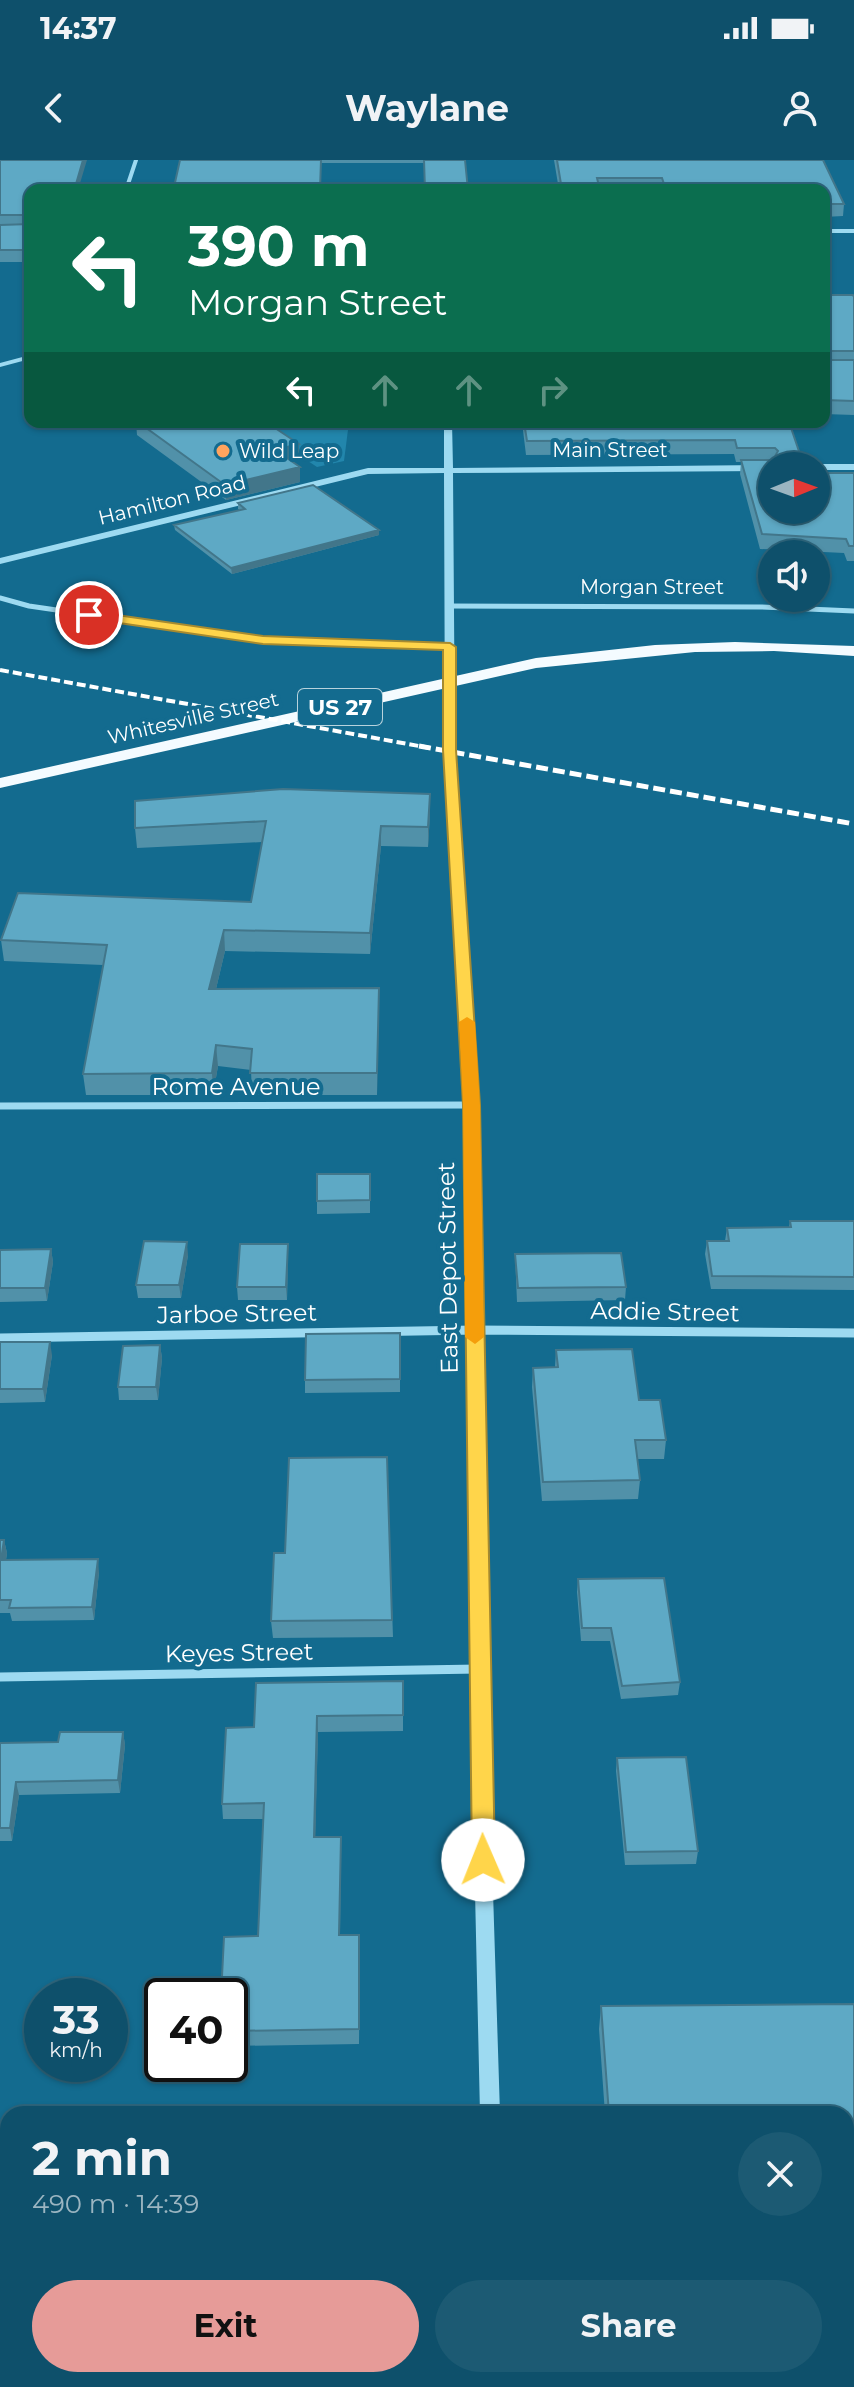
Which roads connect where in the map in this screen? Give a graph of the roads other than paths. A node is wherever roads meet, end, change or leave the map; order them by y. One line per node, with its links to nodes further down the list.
1 (136, 160): 2 (street)
2 (128, 184)
3 (830, 231): 4 (street)
4 (854, 231)
5 (24, 359): 6 (street)
6 (0, 365)
7 (448, 428): 11 (street, East Depot Street)
8 (830, 467): 9 (street)
9 (854, 467)
10 (758, 468): 11 (street, Main Street)
11 (449, 469): 12 (street, Hamilton Road); 14 (street, East Depot Street)
12 (0, 561)
13 (0, 598): 16 (street)
14 (449, 606): 15 (street, Morgan Street); 16 (street, East Depot Street)
15 (854, 611)
16 (450, 647): 19 (street, East Depot Street)
17 (854, 651): 18 (highway, Whitesville Street / US 27)
18 (0, 783)
19 (472, 1105): 20 (street, Rome Avenue); 21 (street, East Depot Street)
20 (0, 1106)
21 (475, 1330): 22 (street, Addie Street); 23 (street, Jarboe Street); 24 (street, East Depot Street)
22 (854, 1333)
23 (0, 1338)
24 (478, 1669): 25 (street, Keyes Street); 26 (street, East Depot Street)
25 (0, 1677)
26 (490, 2106)

